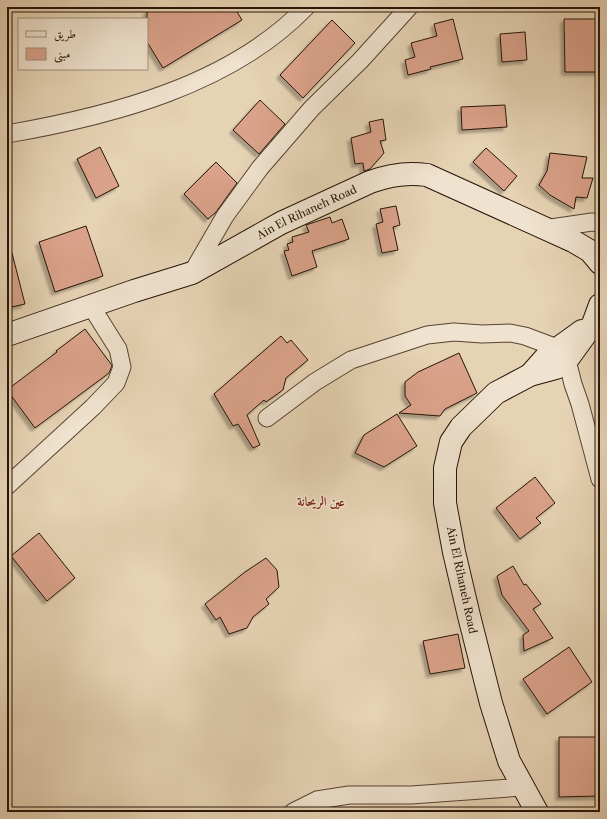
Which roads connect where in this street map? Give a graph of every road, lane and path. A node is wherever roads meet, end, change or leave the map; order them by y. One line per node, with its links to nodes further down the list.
1 (306, 7): 3 (street)
2 (409, 7): 7 (street)
3 (7, 134)
4 (600, 223): 5 (street)
5 (544, 229): 6 (street, Ain El Rihaneh Road); 7 (street, Ain El Rihaneh Road)
6 (600, 263)
7 (192, 273): 8 (street, Ain El Rihaneh Road)
8 (91, 306): 10 (street, Ain El Rihaneh Road); 14 (street)
9 (596, 314): 11 (street)
10 (7, 335)
11 (556, 358): 12 (street); 13 (street); 15 (street, Ain El Rihaneh Road)
12 (267, 418)
13 (600, 479)
14 (7, 486)
15 (523, 787): 16 (street, Ain El Rihaneh Road); 17 (street)
16 (537, 810)
17 (293, 812)

